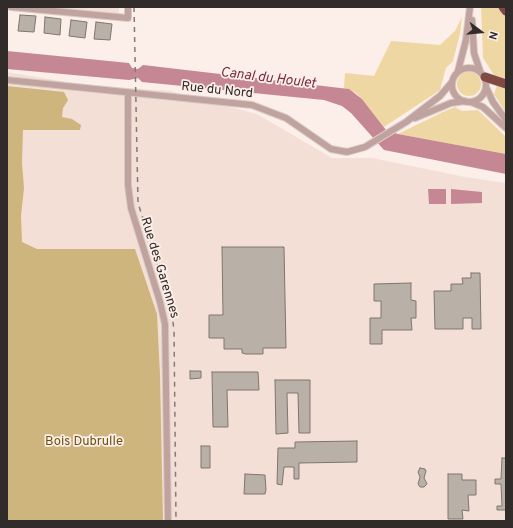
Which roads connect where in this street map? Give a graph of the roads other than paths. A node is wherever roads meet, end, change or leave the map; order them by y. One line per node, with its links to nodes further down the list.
1 (11, 7): 2 (street)
2 (128, 7)
3 (470, 7): 6 (street); 7 (street)
4 (503, 7): 5 (highway)
5 (506, 11)
6 (458, 72): 7 (street); 9 (street)
7 (484, 78): 10 (highway); 12 (street); 13 (street)
8 (7, 80): 11 (street, Rue du Nord)
9 (452, 82): 12 (street); 14 (street, Rue du Nord)
10 (506, 84)
11 (128, 93): 14 (street, Rue du Nord); 16 (street, Rue des Garennes)
12 (468, 102): 14 (street, Rue du Nord); 15 (street)
13 (506, 120)
14 (406, 122)
15 (506, 128)
16 (168, 521)

